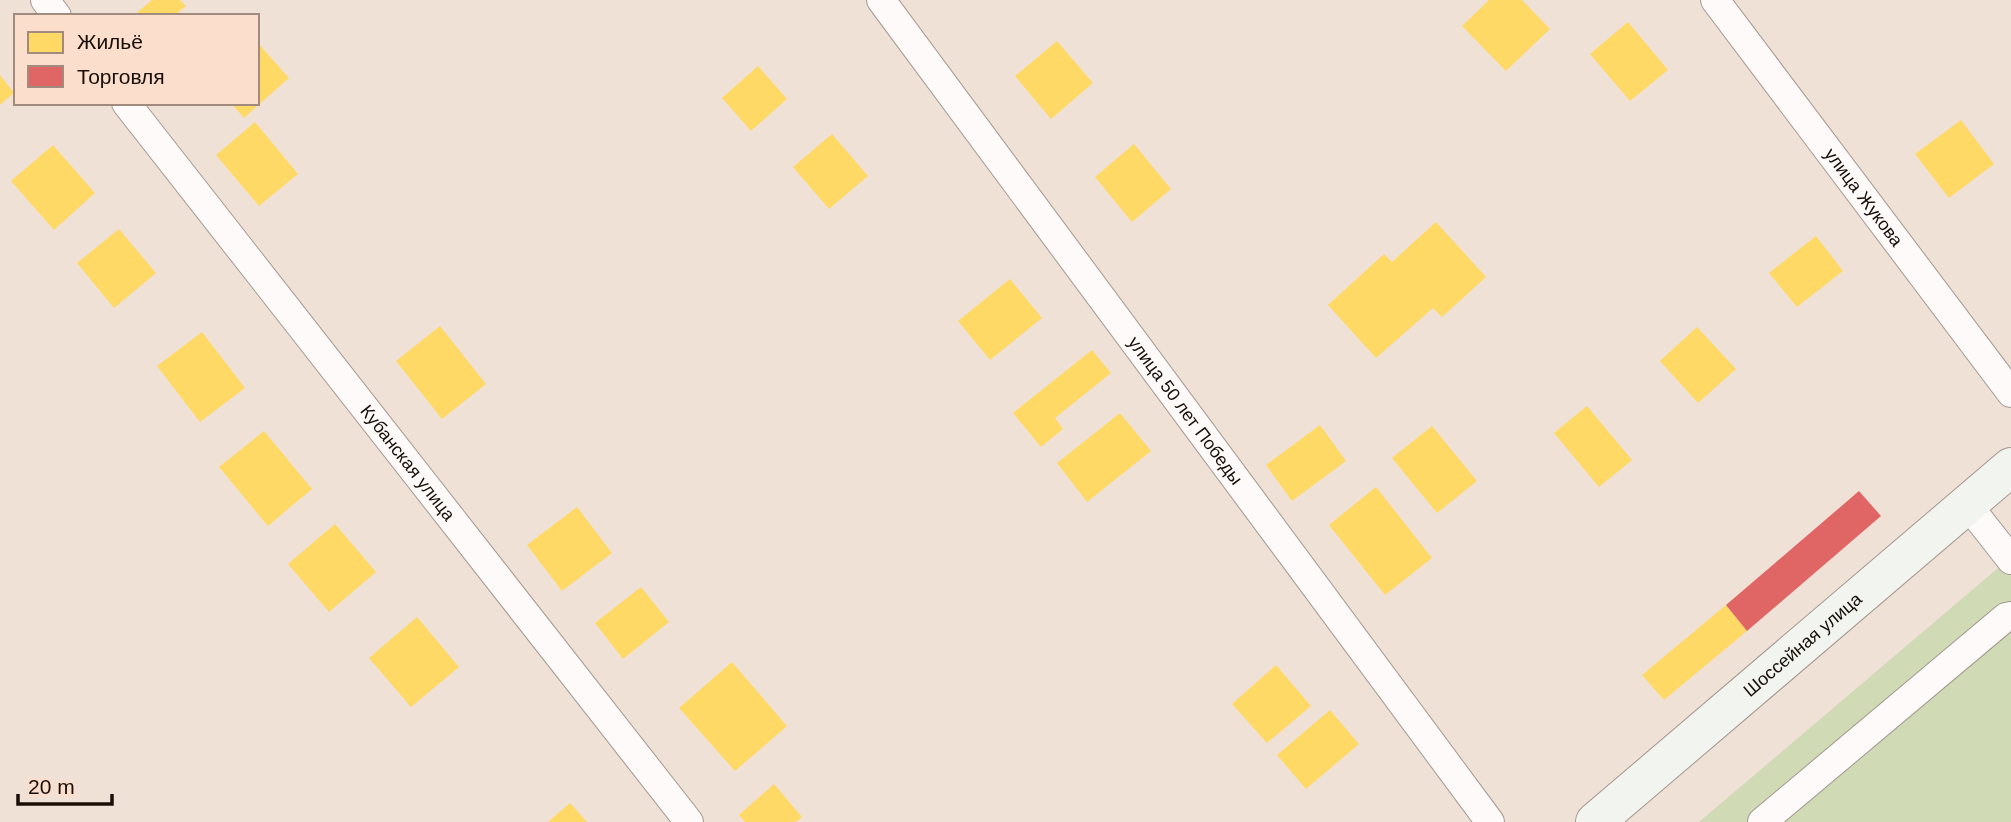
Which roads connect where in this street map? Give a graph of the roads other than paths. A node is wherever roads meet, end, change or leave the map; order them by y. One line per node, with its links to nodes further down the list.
1 (881, 0): 11 (street, улица 50 лет Победы)
2 (1715, 0): 4 (street, улица Жукова)
3 (128, 105): 10 (street, Кубанская улица)
4 (2011, 393)
5 (2011, 467): 6 (main road, Шоссейная улица)
6 (1967, 504): 7 (street); 9 (main road, Шоссейная улица)
7 (2011, 559)
8 (2011, 616): 12 (street)
9 (1606, 819)
10 (689, 822)
11 (1490, 822)
12 (1762, 822)

